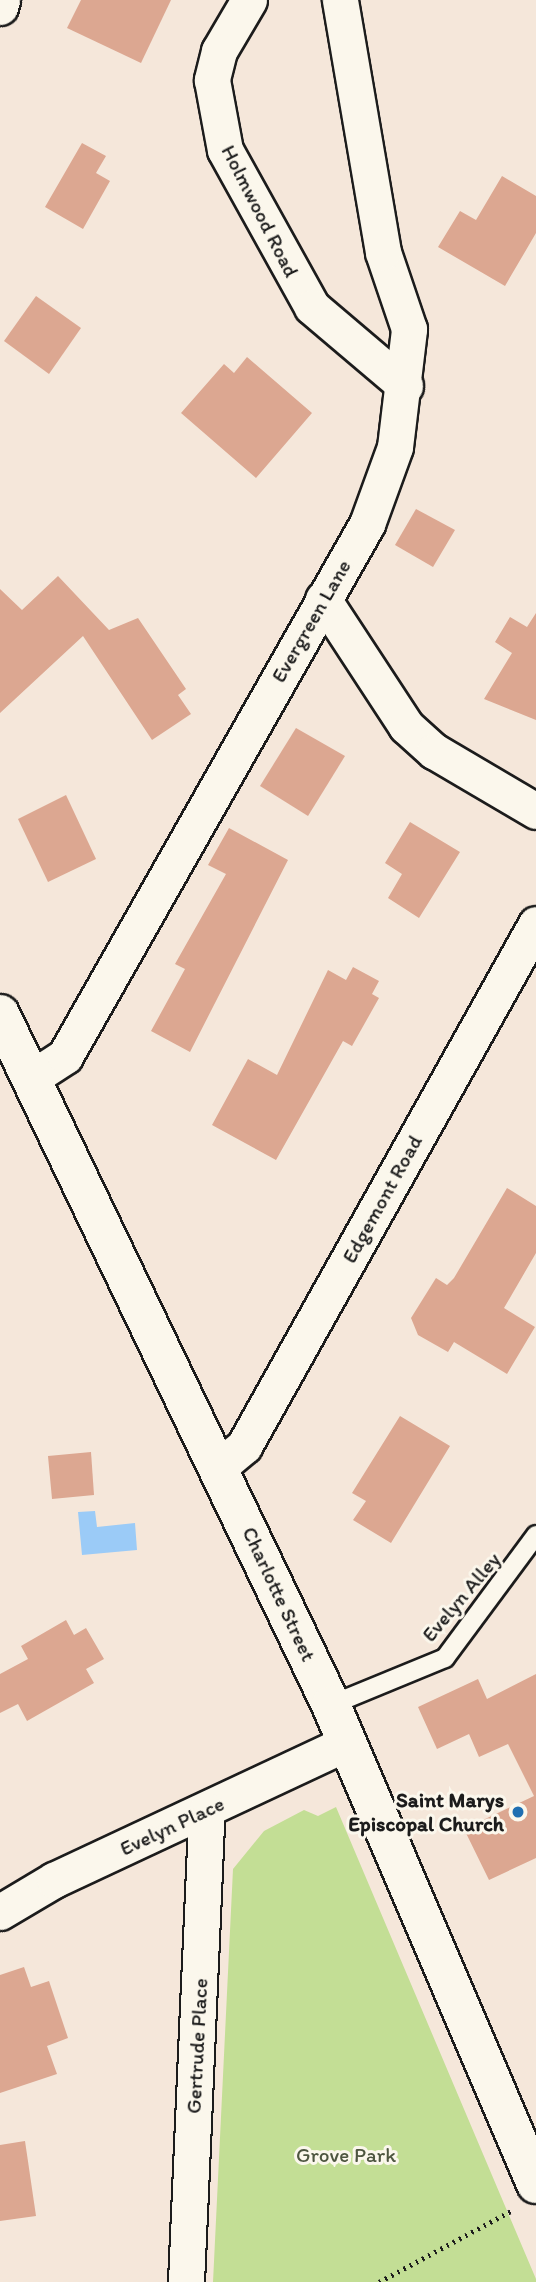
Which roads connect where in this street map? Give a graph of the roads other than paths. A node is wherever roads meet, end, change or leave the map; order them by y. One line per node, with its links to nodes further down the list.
1 (2, 0): 4 (street)
2 (249, 0): 5 (street, Holmwood Road)
3 (340, 0): 5 (street, Evergreen Lane)
4 (0, 7)
5 (405, 386): 6 (street, Evergreen Lane)
6 (323, 599): 7 (street); 10 (street, Evergreen Lane)
7 (536, 811)
8 (536, 924): 11 (street, Edgemont Road)
9 (0, 1014): 10 (street, Charlotte Street)
10 (33, 1077): 11 (street, Charlotte Street)
11 (219, 1467): 13 (street, Charlotte Street)
12 (536, 1535): 13 (lane, Evelyn Alley)
13 (331, 1705): 14 (street, Charlotte Street)
14 (347, 1743): 15 (street, Evelyn Place); 17 (street, Charlotte Street)
15 (207, 1810): 16 (street, Evelyn Place); 18 (street, Gertrude Place)
16 (0, 1912)
17 (525, 2196)
18 (186, 2282)

